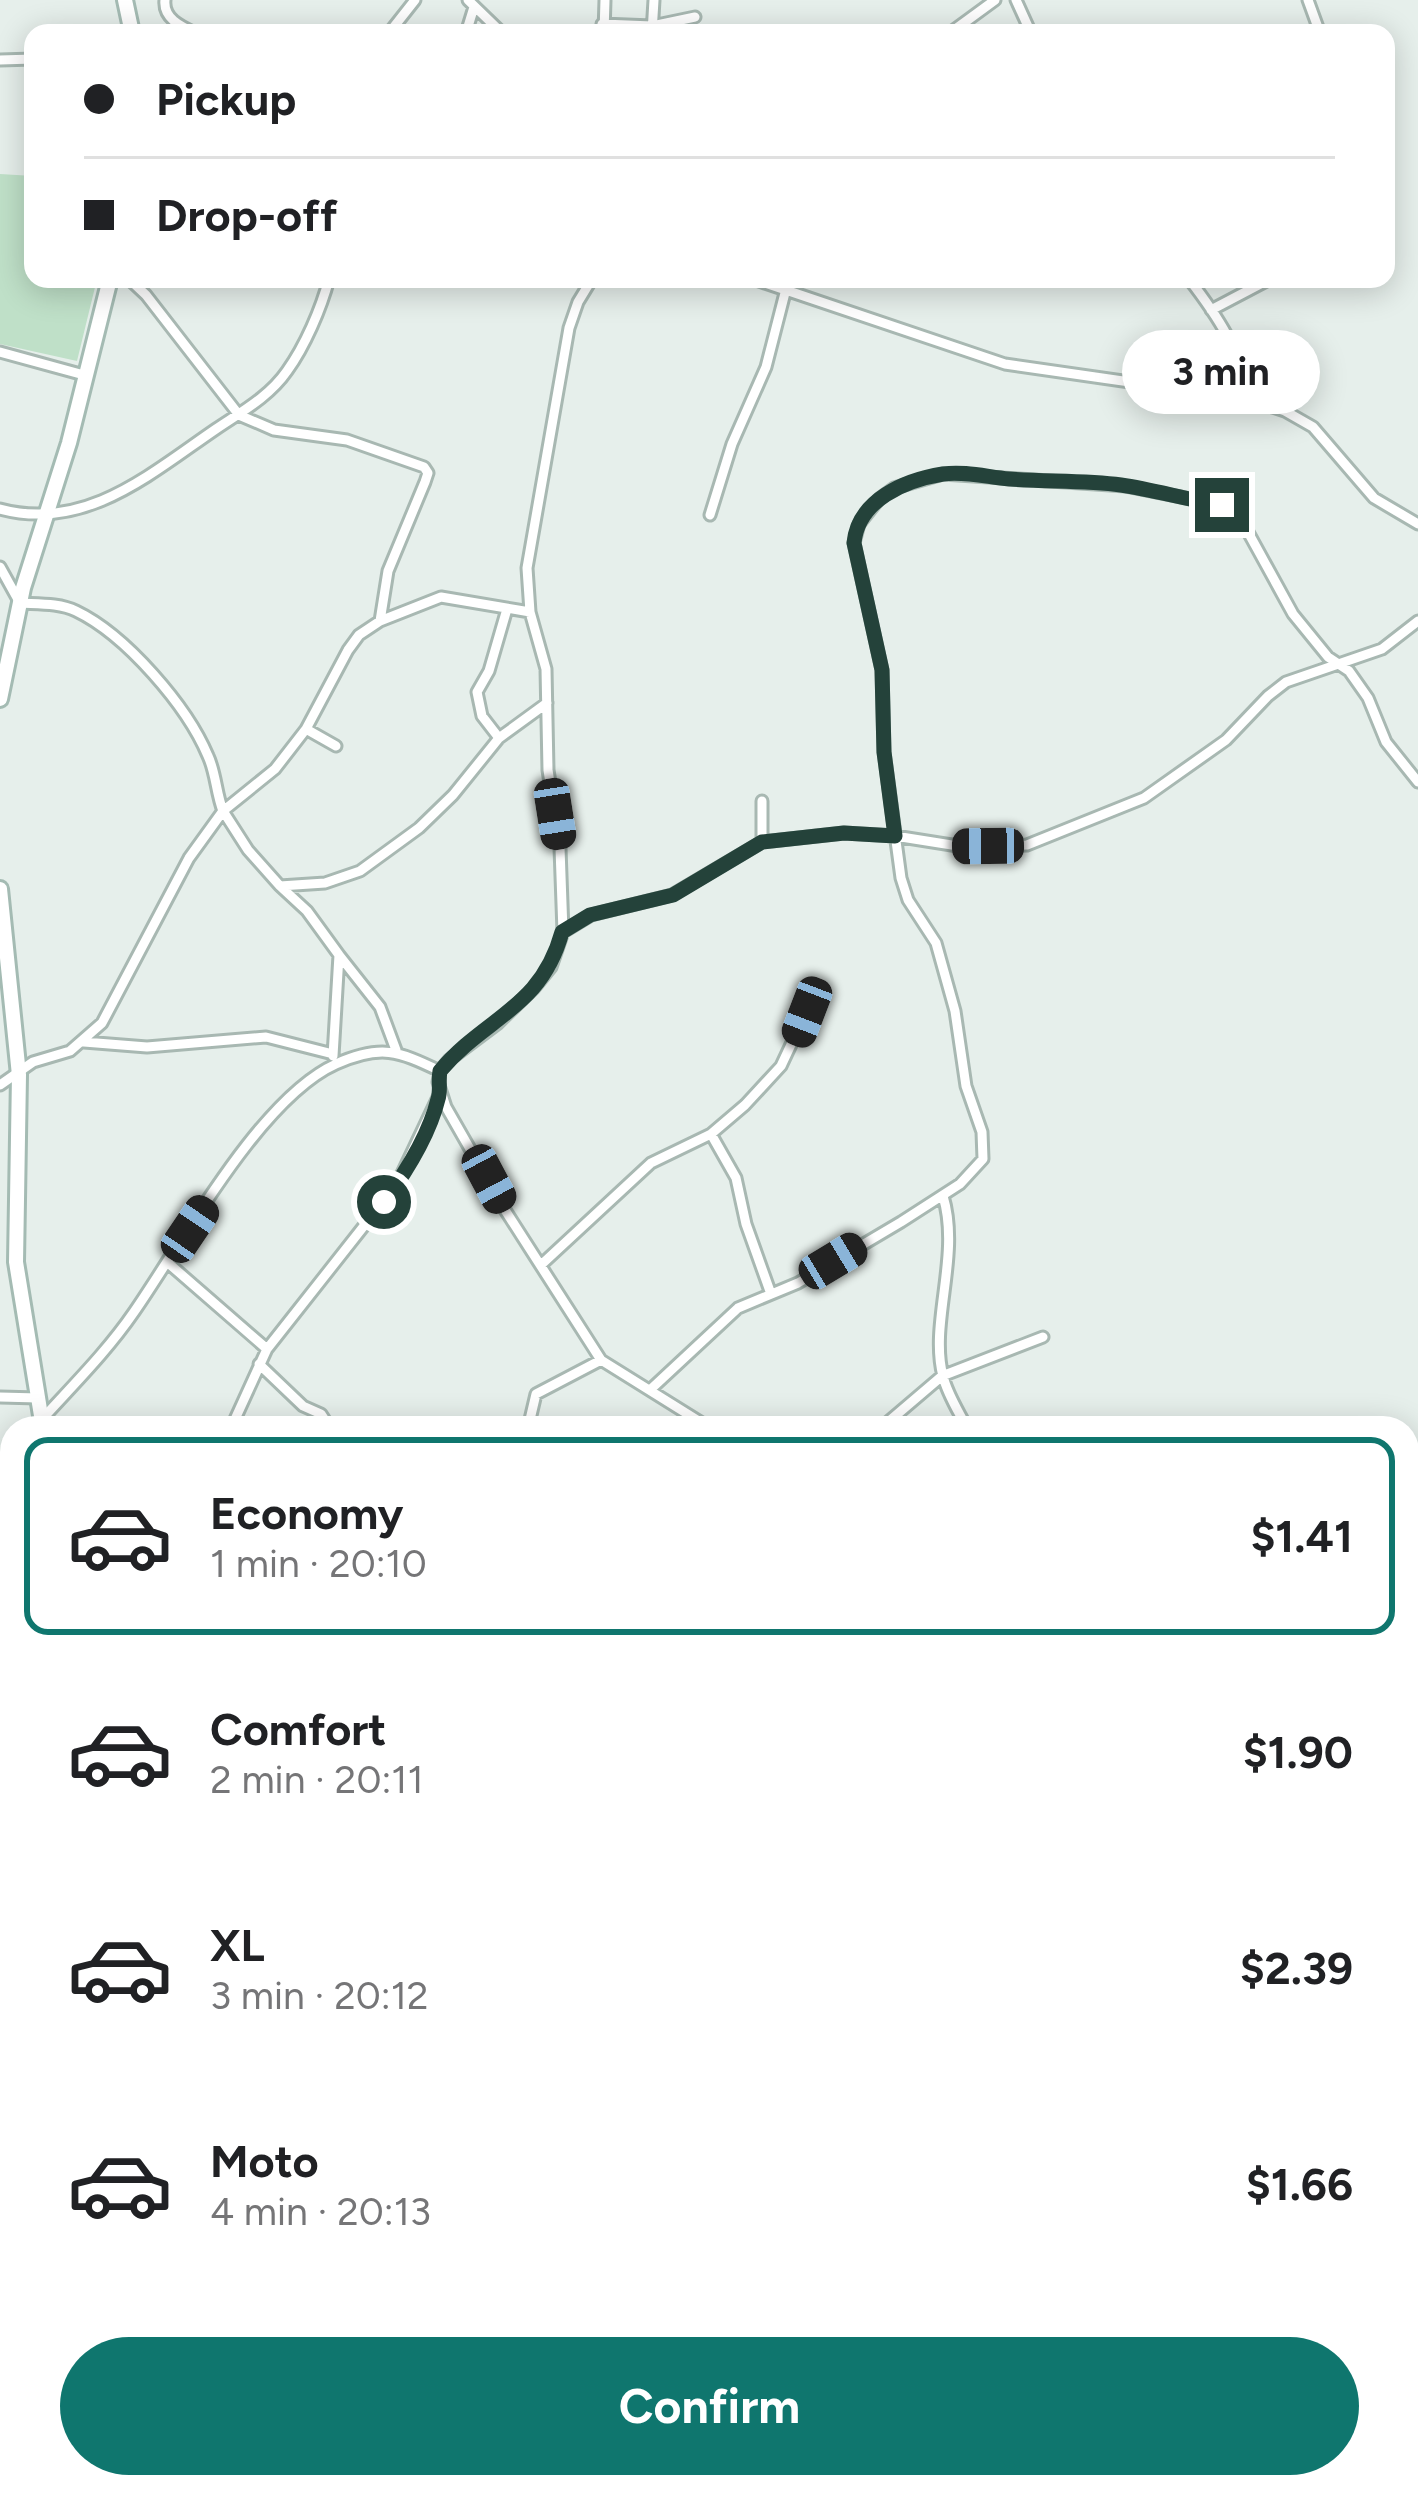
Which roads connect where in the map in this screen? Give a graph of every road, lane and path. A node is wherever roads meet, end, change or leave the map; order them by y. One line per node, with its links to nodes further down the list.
1 (416, 0): 5 (street)
2 (995, 0): 8 (street)
3 (471, 3): 6 (street)
4 (695, 17): 7 (street)
5 (396, 24)
6 (493, 24)
7 (672, 24)
8 (962, 24)
9 (108, 288): 19 (street)
10 (139, 288): 21 (street)
11 (326, 288): 21 (street)
12 (587, 288): 29 (street)
13 (783, 288): 16 (street)
14 (1195, 288): 17 (street)
15 (1253, 288): 17 (street)
16 (786, 289): 20 (street); 23 (street)
17 (1211, 310): 20 (street)
18 (0, 352): 19 (street)
19 (84, 375): 24 (street)
20 (1248, 399): 25 (street)
21 (239, 416): 24 (street); 30 (street)
22 (0, 509): 24 (street)
23 (710, 515)
24 (45, 516): 27 (street)
25 (1418, 524)
26 (0, 567): 27 (street)
27 (20, 603): 32 (street); 41 (street)
28 (507, 609): 29 (street); 30 (street); 37 (street)
29 (530, 612): 35 (street)
30 (380, 621): 36 (street)
31 (1418, 621): 33 (street)
32 (6, 649): 34 (street)
33 (1339, 664): 39 (street); 42 (street); 42 (street)
34 (0, 699)
35 (547, 704): 37 (street); 46 (street)
36 (306, 728): 38 (street); 41 (street)
37 (499, 738): 44 (street)
38 (336, 746)
39 (1418, 782)
40 (762, 801): 43 (street)
41 (223, 811): 44 (street); 49 (street)
42 (895, 836): 43 (street); 57 (street)
43 (762, 842): 46 (street)
44 (280, 886): 47 (street)
45 (0, 889): 53 (street)
46 (562, 932): 52 (street)
47 (339, 955): 50 (street); 51 (street)
48 (810, 1004): 56 (street)
49 (84, 1042): 51 (street); 53 (street)
50 (396, 1050): 51 (street); 52 (street)
51 (333, 1059): 59 (street)
52 (440, 1071): 55 (street)
53 (19, 1075): 54 (street); 58 (street)
54 (0, 1085)
55 (440, 1094): 60 (street); 63 (street)
56 (711, 1134): 60 (street); 61 (street)
57 (943, 1196): 61 (street); 66 (street)
58 (8, 1262): 69 (street)
59 (167, 1262): 63 (street); 71 (street)
60 (542, 1264): 64 (street)
61 (771, 1294): 67 (street)
62 (1043, 1337): 66 (street)
63 (268, 1349): 65 (street)
64 (601, 1360): 67 (street); 74 (street)
65 (259, 1364): 72 (street); 73 (street)
66 (942, 1376): 76 (street); 77 (street)
67 (651, 1389): 75 (street)
68 (0, 1397): 69 (street)
69 (38, 1398): 70 (street)
70 (42, 1416)
71 (48, 1416)
72 (237, 1416)
73 (322, 1416)
74 (531, 1416)
75 (692, 1416)
76 (895, 1416)
77 (961, 1416)

